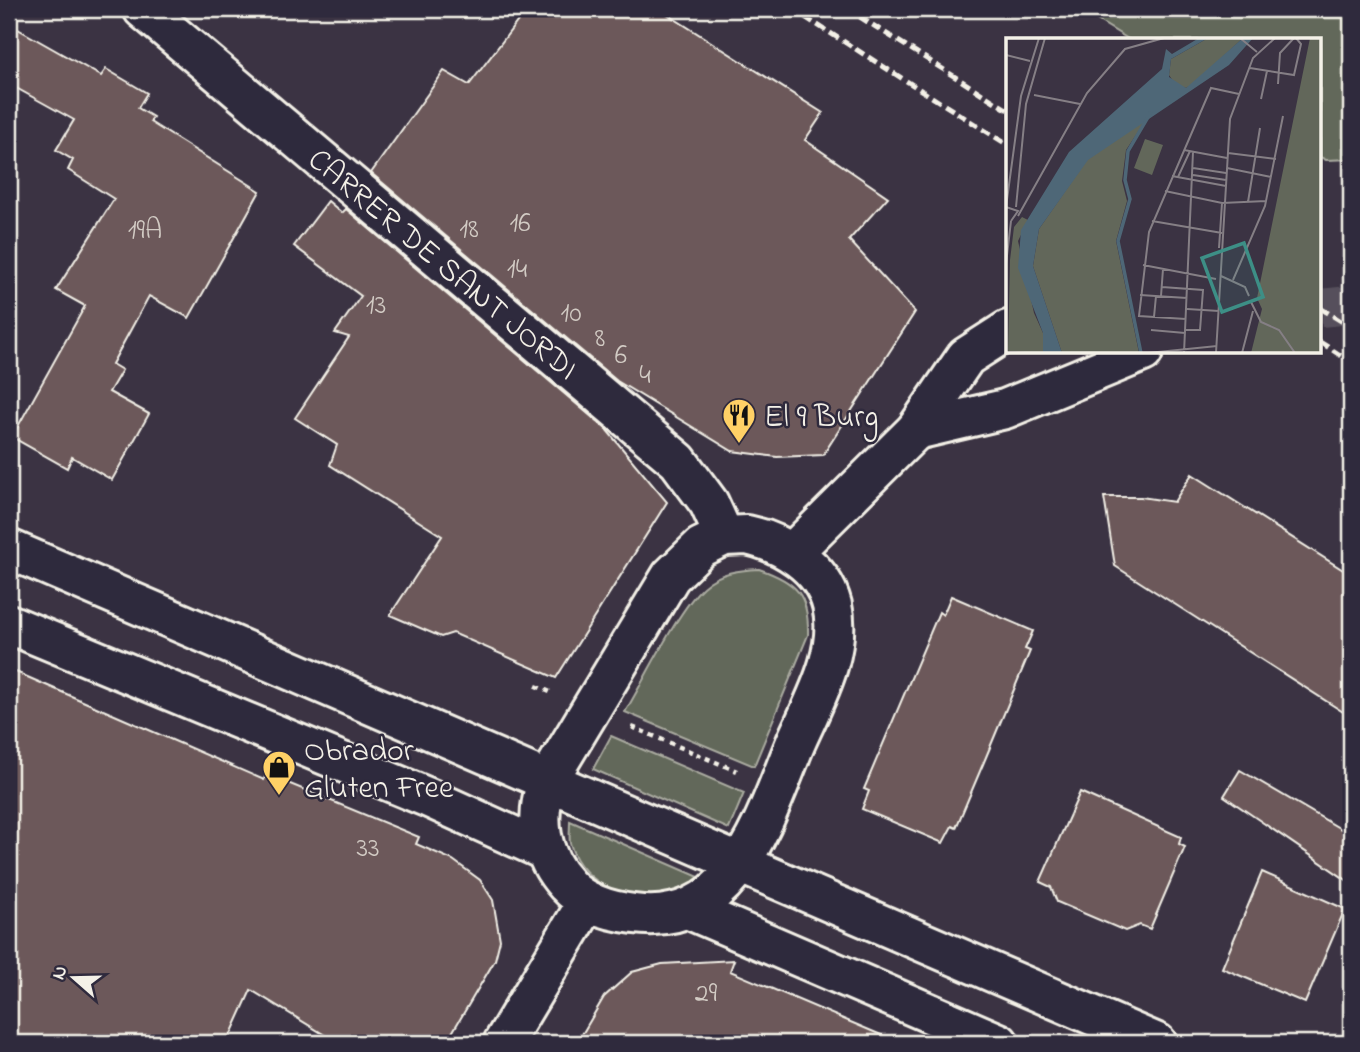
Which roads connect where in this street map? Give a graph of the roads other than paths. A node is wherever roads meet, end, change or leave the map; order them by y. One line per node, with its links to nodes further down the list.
1 (143, 9): 5 (street, CARRER DE SANT JORDI)
2 (1006, 331): 4 (street)
3 (1138, 354): 4 (street)
4 (916, 430): 7 (street)
5 (724, 536): 7 (street); 9 (street)
6 (9, 548): 9 (street)
7 (793, 552): 11 (street)
8 (9, 624): 10 (street)
9 (547, 782): 10 (street); 11 (street)
10 (546, 851): 12 (street)
11 (740, 864): 13 (street); 16 (street)
12 (588, 901): 13 (street); 14 (street)
13 (690, 910): 15 (street)
14 (503, 1043)
15 (999, 1043)
16 (1157, 1043)

